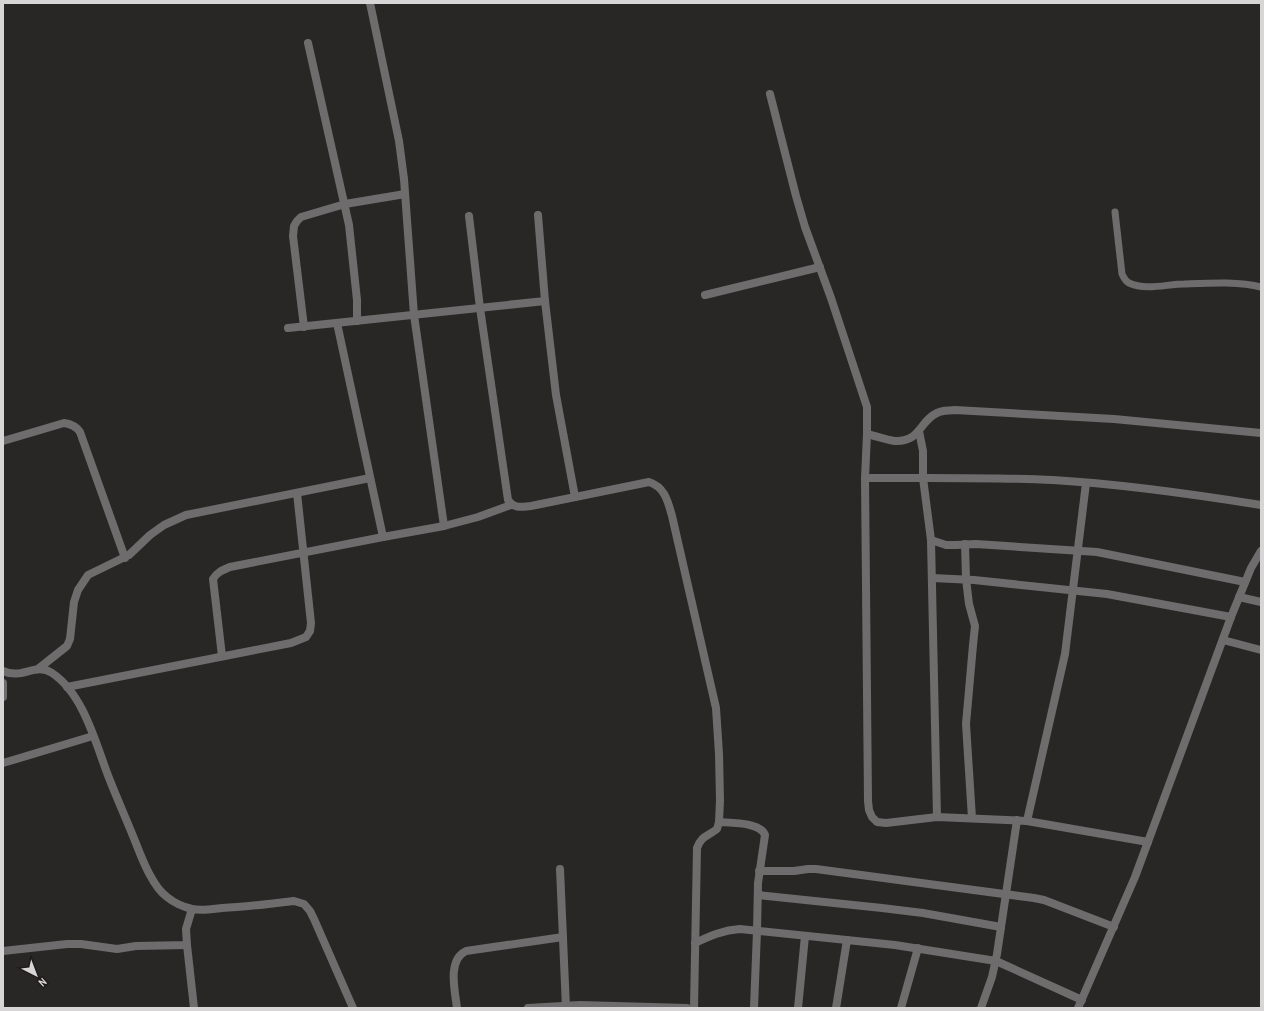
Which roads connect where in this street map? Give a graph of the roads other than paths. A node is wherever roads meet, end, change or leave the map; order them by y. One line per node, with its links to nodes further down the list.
1 (370, 3): 4 (street)
2 (308, 43): 5 (street)
3 (770, 94): 9 (street)
4 (405, 194): 5 (street); 14 (street)
5 (344, 204): 15 (street); 17 (street)
6 (1115, 212): 10 (lane)
7 (538, 215): 12 (street)
8 (469, 216): 13 (street)
9 (820, 267): 11 (street); 21 (street)
10 (1261, 288)
11 (705, 295)
12 (546, 301): 13 (street); 28 (street)
13 (480, 308): 14 (street); 29 (street)
14 (414, 315): 15 (street); 31 (street)
15 (357, 321): 16 (street)
16 (338, 323): 17 (street); 23 (street)
17 (304, 326): 18 (street)
18 (288, 328)
19 (919, 432): 20 (street); 21 (street); 25 (street)
20 (1261, 433)
21 (867, 434): 24 (street)
22 (3, 441): 38 (street)
23 (370, 478): 27 (street); 32 (street)
24 (865, 478): 25 (street); 58 (street)
25 (923, 478): 26 (street); 33 (street)
26 (1086, 483): 30 (street); 35 (street)
27 (297, 493): 37 (street); 38 (street)
28 (575, 497): 29 (street); 62 (street)
29 (511, 505): 31 (street)
30 (1261, 505)
31 (444, 526): 32 (street)
32 (383, 537): 37 (street)
33 (931, 540): 34 (street); 41 (street)
34 (965, 544): 35 (street); 42 (street)
35 (1078, 550): 43 (street); 44 (street)
36 (1261, 551): 39 (street)
37 (304, 552): 50 (street); 50 (street)
38 (125, 558): 51 (street)
39 (1252, 568): 40 (street); 43 (street)
40 (1261, 569)
41 (932, 578): 42 (street); 58 (street)
42 (966, 579): 44 (street); 59 (street)
43 (1245, 582): 45 (street)
44 (1073, 591): 47 (street); 61 (street)
45 (1239, 597): 46 (street); 47 (street)
46 (1261, 602)
47 (1231, 617): 48 (street)
48 (1223, 640): 49 (street); 63 (street)
49 (1261, 650)
50 (222, 656): 54 (street)
51 (38, 669): 52 (street); 54 (street)
52 (3, 671)
53 (3, 683): 55 (street)
54 (67, 687): 56 (street)
55 (3, 697)
56 (93, 736): 57 (street); 68 (street)
57 (3, 763)
58 (937, 817): 59 (street)
59 (972, 818): 60 (street)
60 (1017, 820): 61 (street); 66 (street)
61 (1027, 821): 63 (street)
62 (719, 822): 65 (street); 75 (street)
63 (1148, 842): 70 (street)
64 (560, 868): 73 (street)
65 (759, 871): 66 (street); 67 (street)
66 (1006, 894): 69 (street); 70 (street)
67 (758, 895): 69 (street); 71 (street)
68 (192, 909): 76 (street); 83 (street)
69 (1001, 927): 79 (street)
70 (1114, 927): 80 (street)
71 (757, 931): 72 (street); 75 (street); 88 (street)
72 (805, 936): 74 (street); 89 (street)
73 (563, 937): 81 (street); 84 (street)
74 (847, 940): 77 (street); 90 (street)
75 (695, 943): 87 (street)
76 (187, 945): 78 (street); 82 (street)
77 (918, 948): 79 (street); 91 (street)
78 (3, 951)
79 (996, 961): 80 (street); 92 (street)
80 (1080, 1004)
81 (566, 1007): 85 (street); 86 (street)
82 (194, 1008)
83 (353, 1008)
84 (457, 1008)
85 (528, 1008)
86 (687, 1008)
87 (694, 1008)
88 (754, 1008)
89 (798, 1008)
90 (836, 1008)
91 (901, 1008)
92 (981, 1008)

